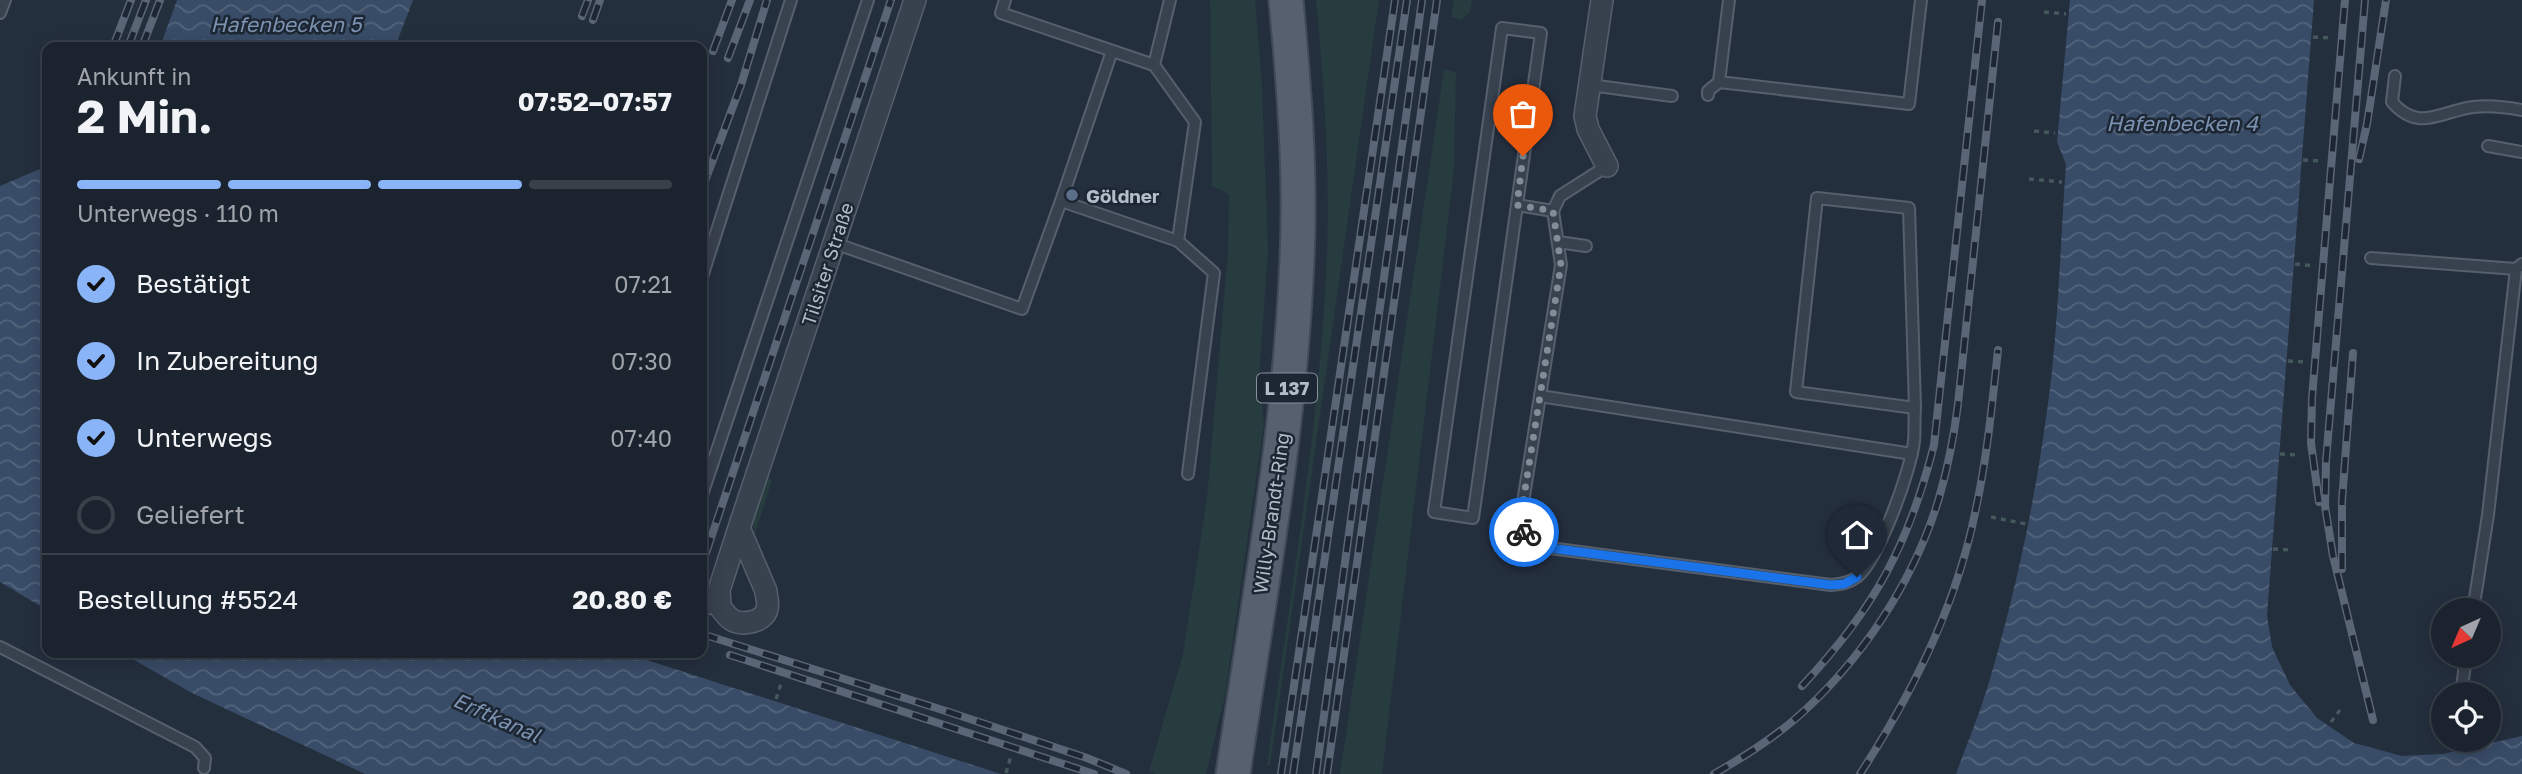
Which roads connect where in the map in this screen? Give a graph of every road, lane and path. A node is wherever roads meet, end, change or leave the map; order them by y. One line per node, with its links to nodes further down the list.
1 (5, 0): 12 (lane)
2 (791, 0): 41 (lane)
3 (869, 0): 53 (lane)
4 (915, 0): 37 (street, Tilsiter Straße)
5 (1005, 0): 16 (lane)
6 (1170, 0): 17 (lane)
7 (1286, 0): 71 (main road, Willy-Brandt-Ring / L 137)
8 (1602, 0): 20 (street)
9 (1729, 0): 19 (lane)
10 (1921, 0): 19 (lane)
11 (2044, 12): 13 (path)
12 (0, 13)
13 (2066, 14)
14 (2313, 37): 15 (path)
15 (2333, 38)
16 (1112, 51): 17 (lane); 33 (lane)
17 (1154, 65): 36 (lane)
18 (2395, 76): 23 (lane)
19 (1719, 82): 21 (lane)
20 (1590, 85): 22 (lane); 30 (street)
21 (1708, 95)
22 (1672, 96)
23 (2522, 110)
24 (2034, 131): 25 (path)
25 (2055, 133)
26 (2488, 146): 27 (lane)
27 (2522, 152)
28 (2303, 160): 29 (path)
29 (2323, 161)
30 (1607, 166): 35 (lane)
31 (2029, 179): 32 (path)
32 (2062, 182)
33 (1061, 201): 36 (lane); 37 (lane)
34 (1517, 205): 34 (lane); 35 (lane)
35 (1553, 211): 38 (lane)
36 (1178, 241): 52 (lane)
37 (834, 243): 57 (street, Tilsiter Straße)
38 (1558, 243): 39 (lane); 47 (lane)
39 (1586, 246)
40 (2371, 258): 44 (lane)
41 (707, 261)
42 (2295, 264): 43 (path)
43 (2315, 266)
44 (2519, 267): 61 (lane)
45 (2288, 361): 46 (path)
46 (2308, 362)
47 (1540, 397): 49 (lane); 55 (lane)
48 (1914, 408): 48 (lane); 49 (lane)
49 (1912, 454): 55 (lane)
50 (2280, 454): 51 (path)
51 (2300, 455)
52 (1188, 474)
53 (707, 480)
54 (1991, 517): 56 (path)
55 (1520, 521): 60 (lane)
56 (2026, 524)
57 (738, 528): 62 (street, Tilsiter Straße); 62 (street, Tilsiter Straße)
58 (2273, 549): 59 (path)
59 (2293, 550)
60 (1515, 554)
61 (2475, 598)
62 (711, 608)
63 (0, 647): 69 (lane)
64 (782, 681): 65 (path)
65 (776, 699)
66 (2340, 710): 67 (path)
67 (2331, 722)
68 (1011, 756): 70 (path)
69 (204, 768)
70 (1006, 773)
71 (1233, 774)

